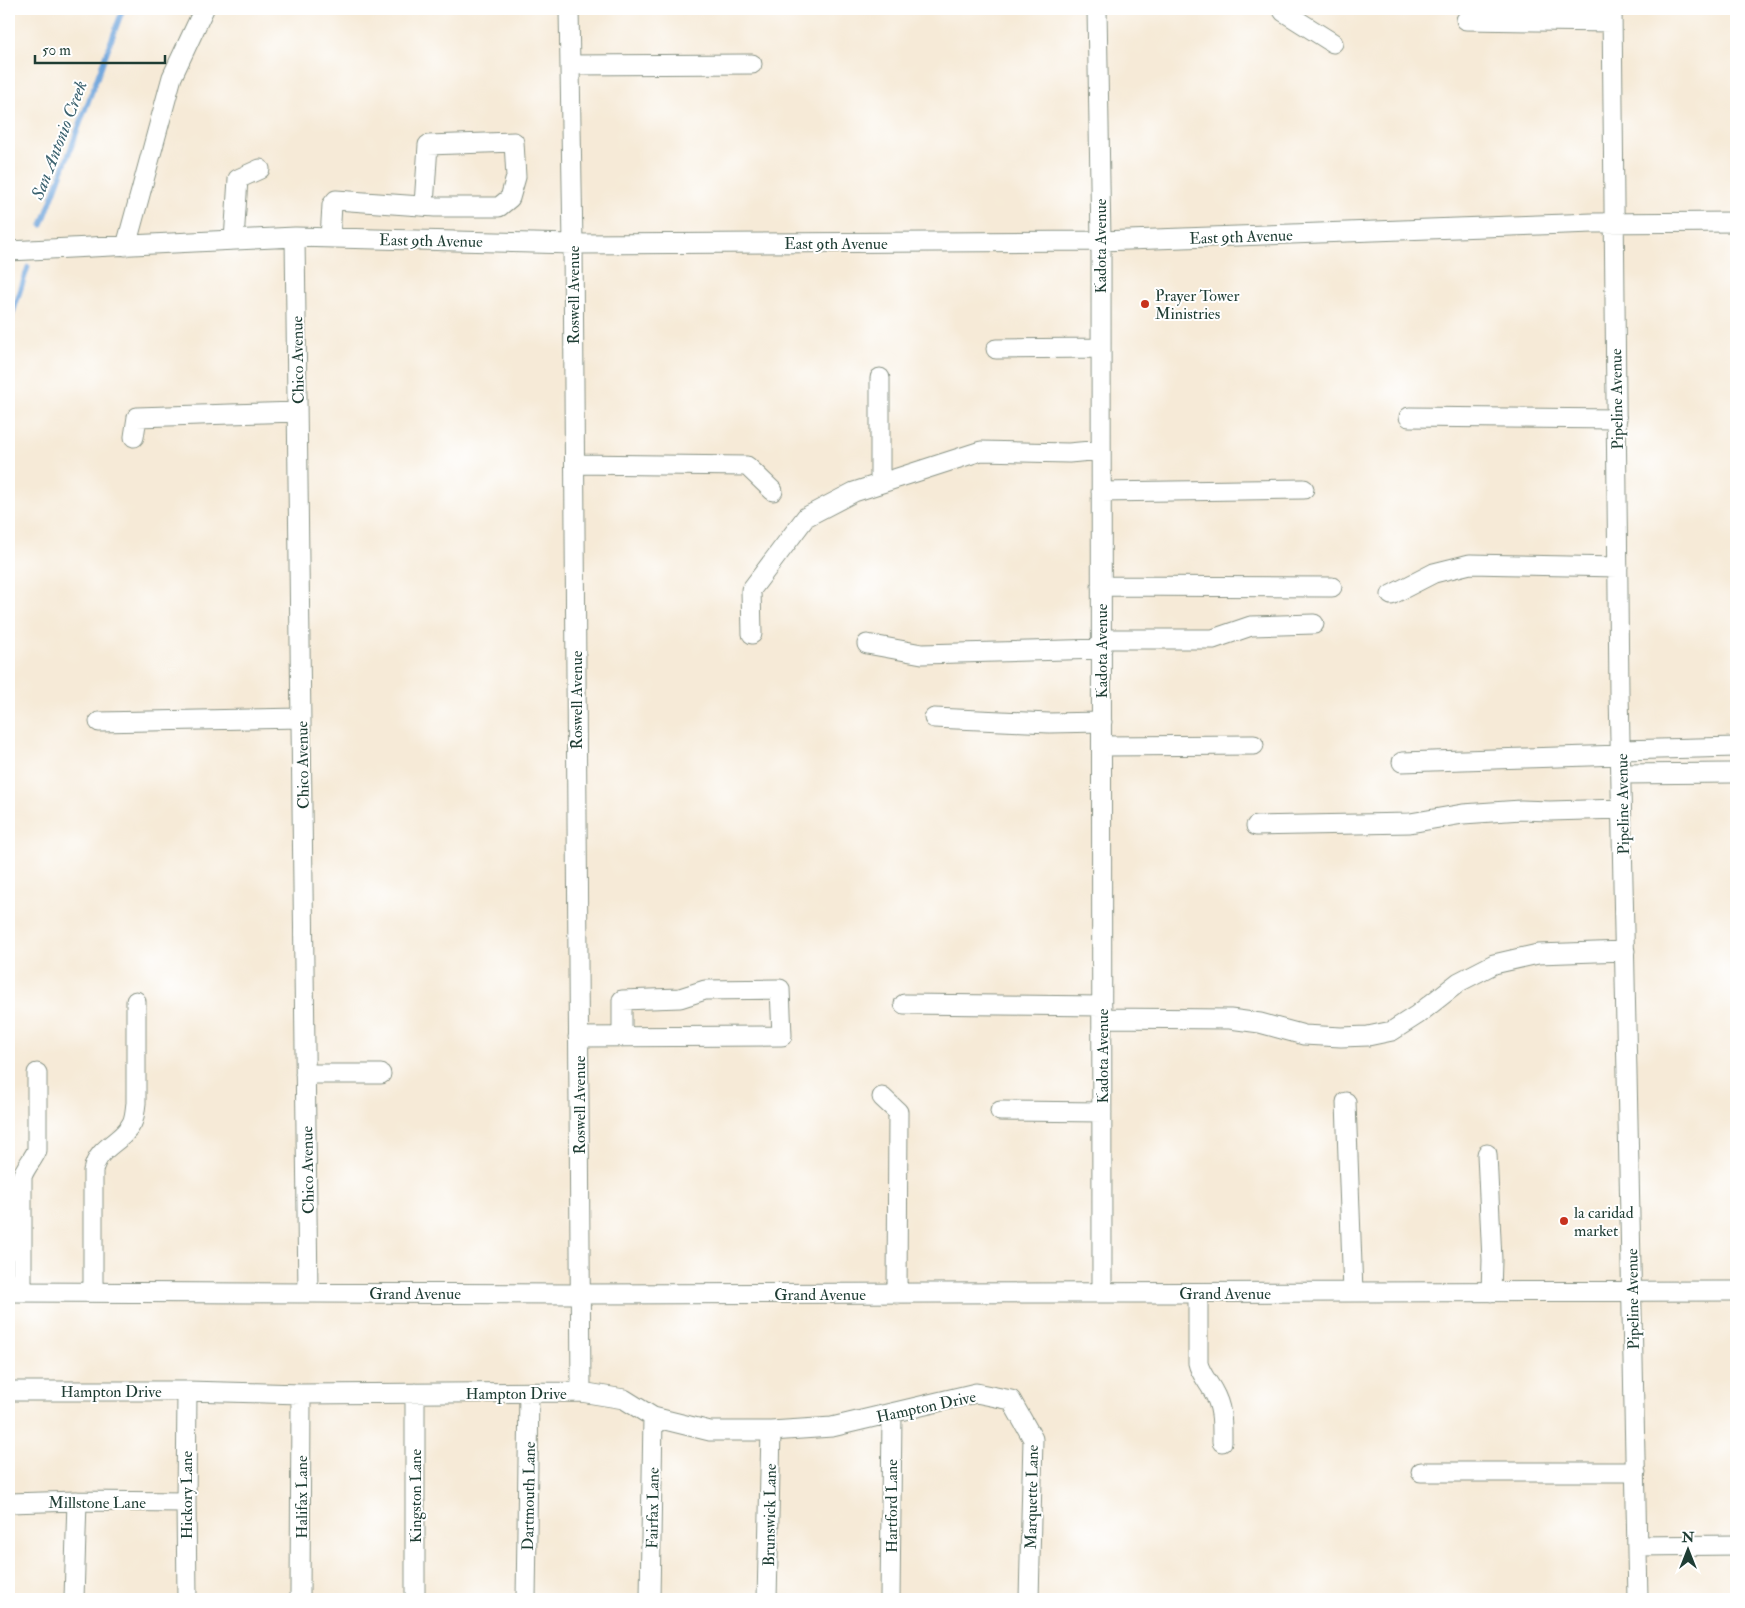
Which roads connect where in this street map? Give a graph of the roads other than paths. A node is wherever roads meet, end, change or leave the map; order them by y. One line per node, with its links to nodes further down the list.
1 (204, 9): 19 (street)
2 (569, 9): 9 (street, Roswell Avenue)
3 (1097, 9): 17 (street, Kadota Avenue)
4 (1282, 9): 7 (street)
5 (1612, 15): 6 (street); 12 (street, Pipeline Avenue)
6 (1466, 20)
7 (1333, 43)
8 (752, 64): 9 (street)
9 (570, 65): 18 (street, Roswell Avenue)
10 (260, 169): 16 (street)
11 (424, 205): 11 (street); 15 (street)
12 (1614, 222): 13 (street, East 9th Avenue); 17 (street, East 9th Avenue); 26 (street, Pipeline Avenue)
13 (1736, 222)
14 (295, 237): 15 (street, East 9th Avenue); 16 (street, East 9th Avenue); 24 (street, Chico Avenue)
15 (330, 238): 18 (street, East 9th Avenue)
16 (234, 240): 19 (street, East 9th Avenue)
17 (1101, 242): 18 (street, East 9th Avenue); 21 (street, Kadota Avenue)
18 (573, 244): 29 (street, Roswell Avenue)
19 (126, 246): 20 (street, East 9th Avenue)
20 (9, 251)
21 (1101, 348): 22 (street); 28 (street, Kadota Avenue)
22 (996, 349)
23 (880, 378): 30 (street)
24 (297, 412): 27 (street); 42 (street, Chico Avenue)
25 (1409, 416): 26 (street)
26 (1617, 418): 34 (street, Pipeline Avenue)
27 (134, 437)
28 (1101, 450): 30 (street); 33 (street, Kadota Avenue)
29 (574, 464): 32 (street); 59 (street, Roswell Avenue)
30 (880, 483): 39 (street)
31 (1304, 489): 33 (street)
32 (773, 491)
33 (1101, 492): 35 (street, Kadota Avenue)
34 (1618, 567): 37 (street); 49 (street, Pipeline Avenue)
35 (1101, 586): 36 (street); 41 (street, Kadota Avenue)
36 (1332, 587)
37 (1391, 595)
38 (1314, 624): 41 (street)
39 (752, 634)
40 (867, 644): 41 (street)
41 (1102, 644): 45 (street, Kadota Avenue)
42 (301, 718): 44 (street); 62 (street, Chico Avenue)
43 (934, 718): 45 (street)
44 (99, 722)
45 (1102, 722): 47 (street, Kadota Avenue)
46 (1254, 745): 47 (street)
47 (1102, 746): 58 (street, Kadota Avenue)
48 (1736, 748): 49 (street)
49 (1620, 752): 50 (street); 52 (street, Pipeline Avenue)
50 (1402, 762)
51 (1731, 773): 52 (street)
52 (1621, 774): 53 (street, Pipeline Avenue)
53 (1622, 809): 54 (street); 55 (street, Pipeline Avenue)
54 (1256, 826)
55 (1625, 951): 58 (street); 69 (street, Pipeline Avenue)
56 (136, 1001): 72 (street)
57 (904, 1004): 58 (street)
58 (1102, 1012): 67 (street, Kadota Avenue)
59 (578, 1037): 60 (street); 78 (street, Roswell Avenue)
60 (622, 1037): 60 (street)
61 (37, 1073): 71 (street)
62 (305, 1074): 63 (street); 75 (street, Chico Avenue)
63 (381, 1074)
64 (882, 1097): 79 (street)
65 (1346, 1102): 73 (street)
66 (1000, 1111): 67 (street)
67 (1102, 1112): 76 (street, Kadota Avenue)
68 (1487, 1154): 74 (street)
69 (1631, 1291): 70 (street, Grand Avenue); 74 (street, Grand Avenue); 92 (street, Pipeline Avenue)
70 (1736, 1291)
71 (15, 1292): 72 (street, Grand Avenue)
72 (94, 1292): 75 (street, Grand Avenue)
73 (1353, 1292): 74 (street, Grand Avenue); 77 (street, Grand Avenue)
74 (1491, 1292)
75 (308, 1293): 78 (street, Grand Avenue)
76 (1102, 1293): 77 (street, Grand Avenue); 79 (street, Grand Avenue)
77 (1198, 1293): 90 (street)
78 (580, 1294): 79 (street, Grand Avenue); 82 (street, Roswell Avenue)
79 (898, 1294)
80 (9, 1391): 81 (street, Hampton Drive)
81 (187, 1391): 85 (street, Hampton Drive); 94 (street, Hickory Lane)
82 (580, 1392): 84 (street, Hampton Drive); 88 (street, Hampton Drive)
83 (415, 1393): 84 (street, Hampton Drive); 85 (street, Hampton Drive); 101 (street, Kingston Lane)
84 (529, 1393): 102 (street, Dartmouth Lane)
85 (301, 1394): 100 (street, Halifax Lane)
86 (1010, 1400): 87 (street, Hampton Drive); 106 (street, Marquette Lane)
87 (892, 1413): 89 (street, Hampton Drive); 105 (street, Hartford Lane)
88 (653, 1417): 89 (street, Hampton Drive); 103 (street, Fairfax Lane)
89 (771, 1431): 104 (street, Brunswick Lane)
90 (1222, 1442)
91 (1421, 1472): 92 (street)
92 (1636, 1472): 97 (street, Pipeline Avenue)
93 (77, 1501): 94 (street, Millstone Lane); 95 (street, Millstone Lane); 98 (street)
94 (186, 1502): 99 (street, Hickory Lane)
95 (9, 1503)
96 (1736, 1545): 97 (street)
97 (1638, 1546): 107 (street, Pipeline Avenue)
98 (74, 1599)
99 (187, 1599)
100 (300, 1599)
101 (415, 1599)
102 (526, 1599)
103 (650, 1599)
104 (767, 1599)
105 (890, 1599)
106 (1029, 1599)
107 (1638, 1599)

